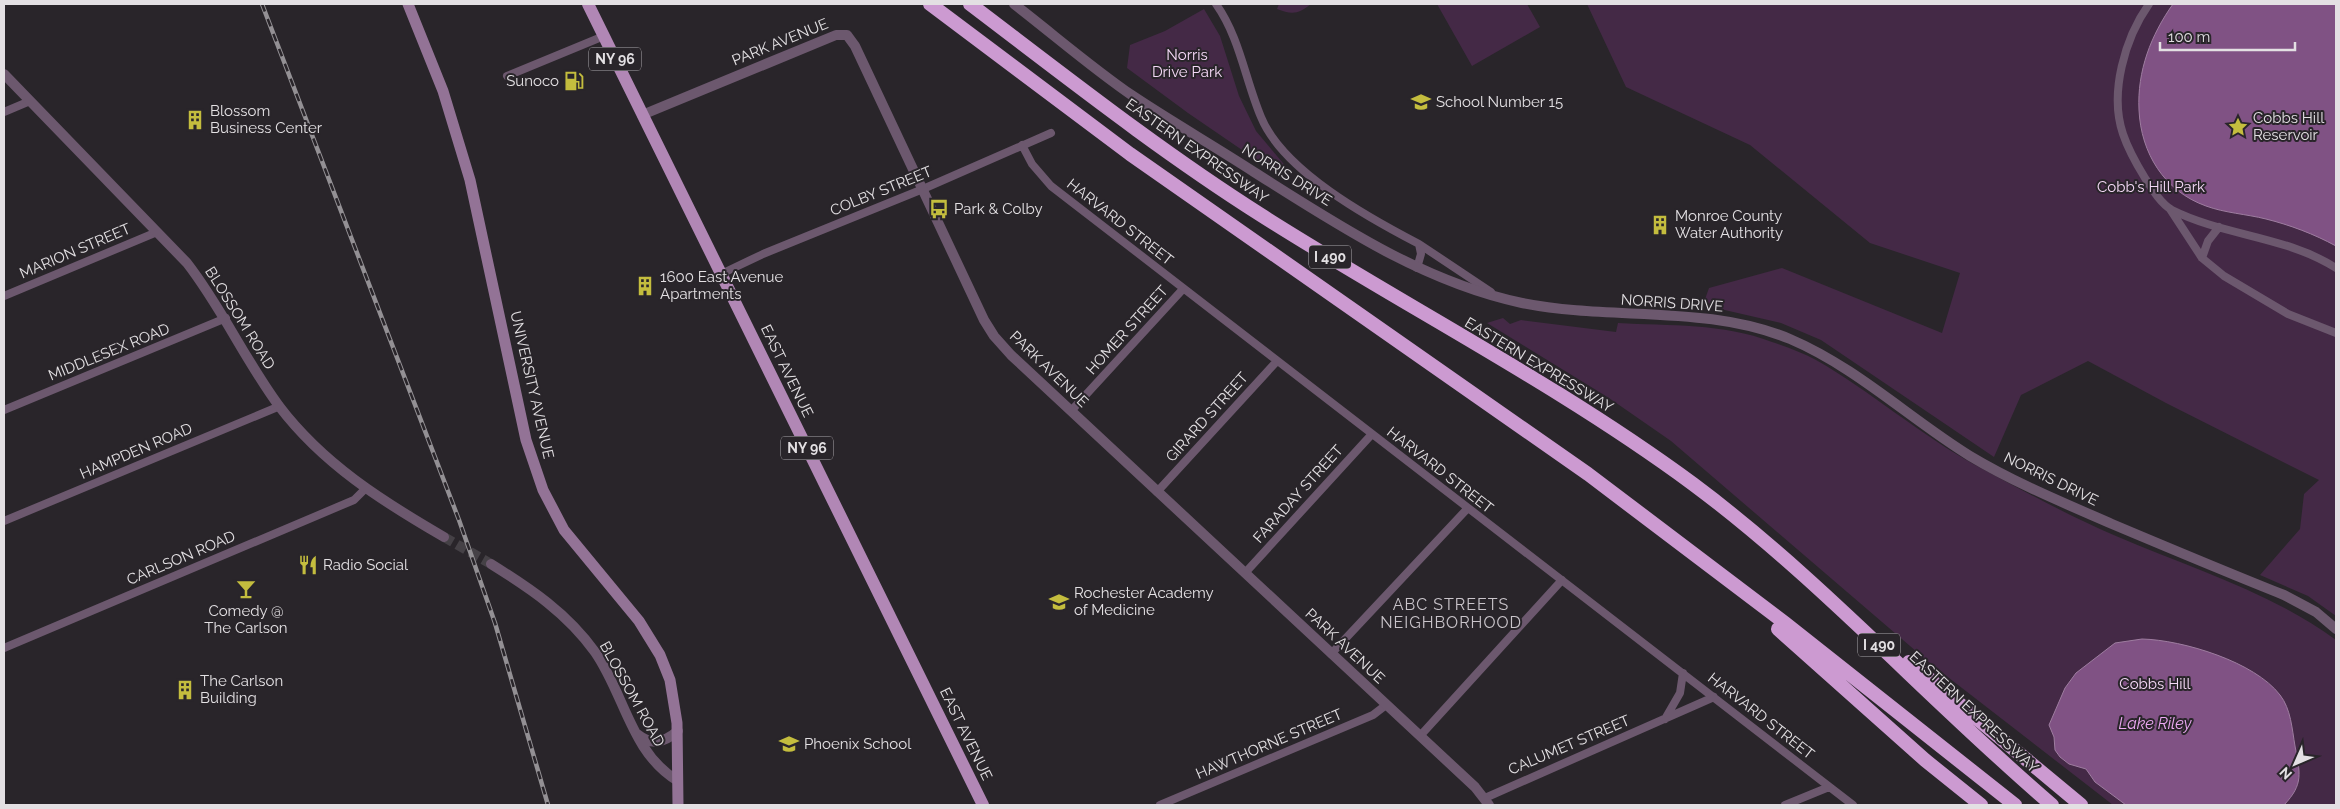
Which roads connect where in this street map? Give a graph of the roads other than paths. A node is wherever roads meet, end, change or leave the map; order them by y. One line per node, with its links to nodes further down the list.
1 (408, 4): 52 (main road, UNIVERSITY AVENUE)
2 (588, 4): 8 (main road, EAST AVENUE / NY 96)
3 (930, 4): 40 (highway, I 490)
4 (970, 4): 43 (highway, EASTERN EXPRESSWAY / I 490)
5 (1014, 4): 22 (street, NORRIS DRIVE)
6 (1216, 4): 20 (street)
7 (2149, 4): 17 (street)
8 (604, 36): 10 (street); 13 (main road, EAST AVENUE / NY 96)
9 (4, 74): 11 (street, BLOSSOM ROAD)
10 (507, 76)
11 (30, 101): 12 (street); 19 (street, BLOSSOM ROAD)
12 (4, 112)
13 (642, 115): 16 (street, PARK AVENUE); 24 (main road, EAST AVENUE / NY 96)
14 (1051, 132): 15 (street, COLBY STREET)
15 (1022, 144): 16 (street, COLBY STREET); 25 (street, HARVARD STREET)
16 (923, 189): 24 (street, COLBY STREET); 33 (street, PARK AVENUE)
17 (2170, 209): 18 (street); 21 (street)
18 (2219, 227): 21 (street); 23 (street)
19 (157, 232): 26 (street, MARION STREET); 28 (street, BLOSSOM ROAD)
20 (1419, 244): 22 (street); 27 (street)
21 (2202, 258): 29 (street)
22 (1417, 268): 27 (street, NORRIS DRIVE)
23 (2336, 268)
24 (721, 274): 59 (main road, EAST AVENUE / NY 96)
25 (1183, 289): 30 (street, HARVARD STREET); 33 (street, HOMER STREET)
26 (4, 296)
27 (1497, 296): 45 (street, NORRIS DRIVE)
28 (226, 318): 31 (street, BLOSSOM ROAD); 32 (street, MIDDLESEX ROAD)
29 (2336, 333)
30 (1277, 361): 34 (street, HARVARD STREET); 36 (street, GIRARD STREET)
31 (280, 406): 35 (street, BLOSSOM ROAD); 38 (street, HAMPDEN ROAD)
32 (4, 410)
33 (1071, 412): 36 (street, PARK AVENUE)
34 (1372, 434): 37 (street, HARVARD STREET); 42 (street, FARADAY STREET)
35 (365, 489): 39 (street, BLOSSOM ROAD); 46 (street, CARLSON ROAD)
36 (1157, 492): 42 (street, PARK AVENUE)
37 (1467, 509): 44 (street, HARVARD STREET); 47 (street)
38 (4, 520)
39 (444, 537)
40 (1694, 554): 63 (highway); 64 (highway, I 490)
41 (491, 564): 53 (street, BLOSSOM ROAD)
42 (1245, 573): 47 (street, PARK AVENUE)
43 (1808, 579): 65 (highway, EASTERN EXPRESSWAY / I 490); 66 (highway)
44 (1562, 580): 48 (street, HARVARD STREET); 54 (street)
45 (2336, 629)
46 (4, 648)
47 (1332, 654): 50 (street, PARK AVENUE)
48 (1683, 674): 49 (street, HARVARD STREET); 51 (street)
49 (1714, 698): 51 (street, CALUMET STREET); 56 (street, HARVARD STREET)
50 (1386, 705): 54 (street, PARK AVENUE); 60 (street, HAWTHORNE STREET)
51 (1665, 719): 57 (street, CALUMET STREET)
52 (678, 731): 53 (street); 55 (main road, UNIVERSITY AVENUE)
53 (635, 732): 55 (street, BLOSSOM ROAD)
54 (1420, 736): 57 (street, PARK AVENUE)
55 (678, 781): 58 (main road, UNIVERSITY AVENUE)
56 (1828, 786): 61 (street); 62 (street, HARVARD STREET)
57 (1487, 802)
58 (678, 805)
59 (983, 805)
60 (1160, 805)
61 (1785, 805)
62 (1853, 805)
63 (1981, 805)
64 (2015, 805)
65 (2052, 805)
66 (2081, 805)

